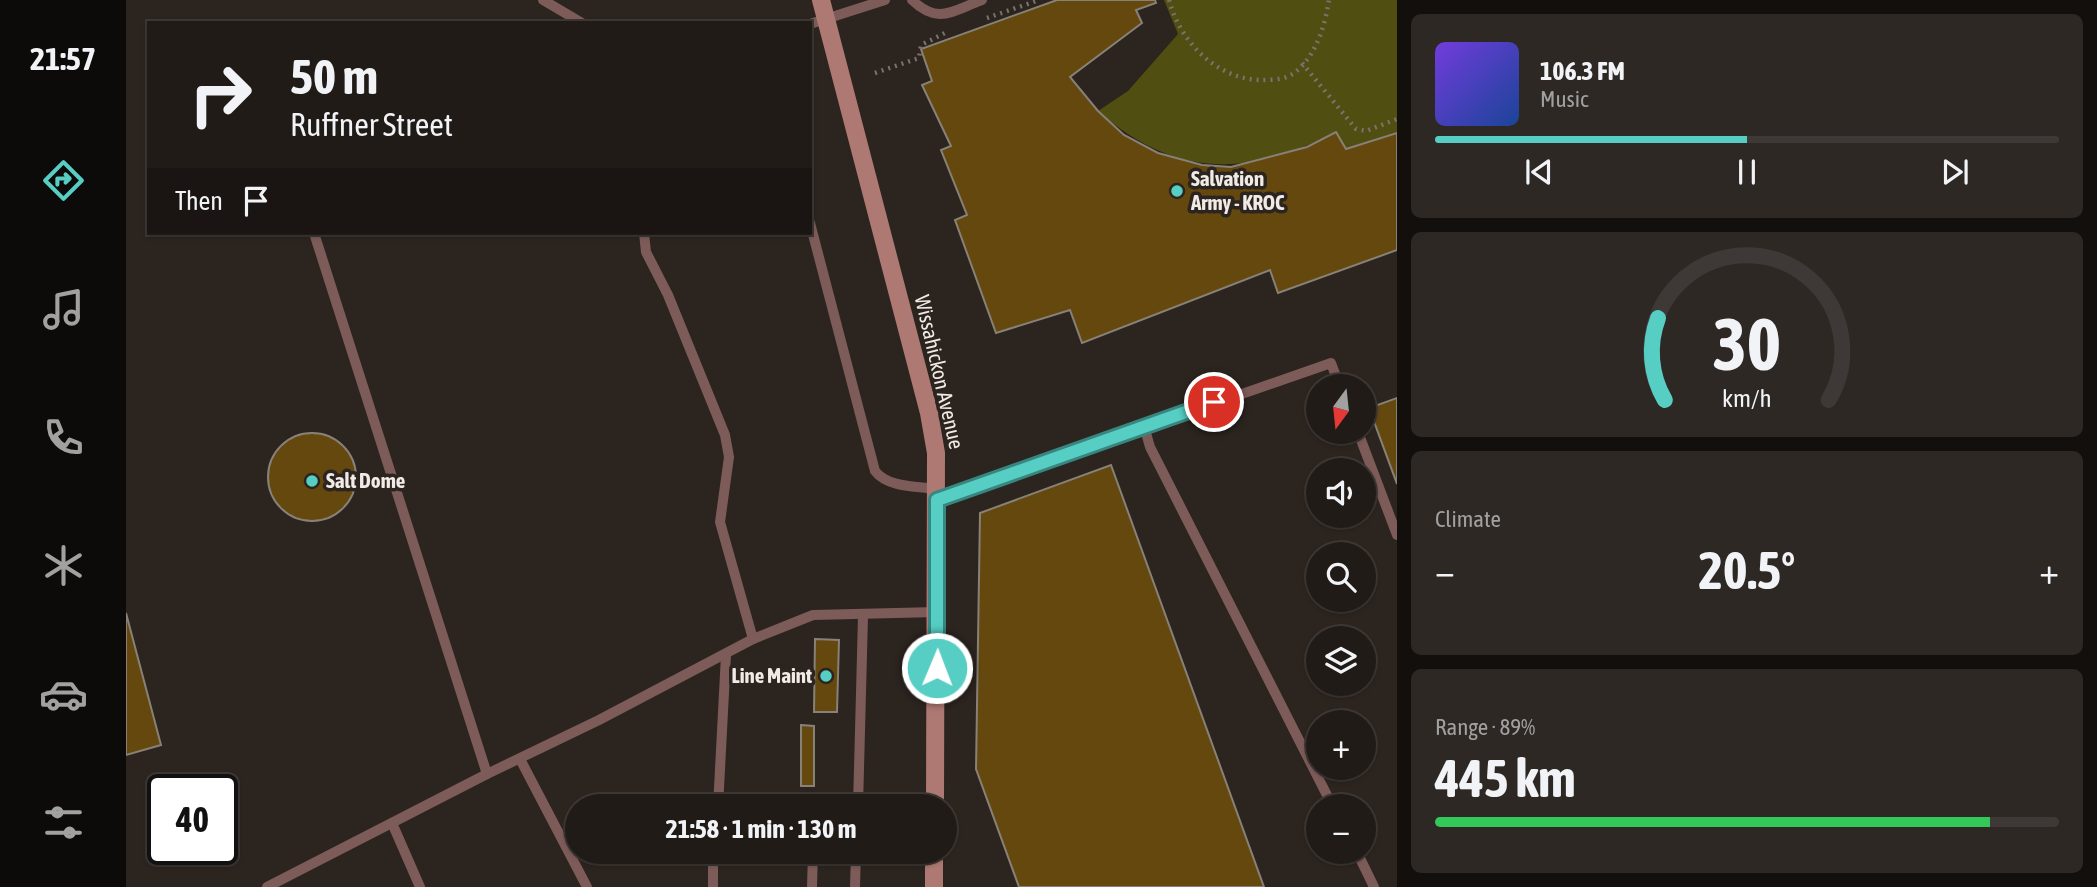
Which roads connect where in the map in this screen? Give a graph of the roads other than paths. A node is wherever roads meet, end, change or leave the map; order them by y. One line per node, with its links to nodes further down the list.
1 (542, 0): 6 (lane)
2 (821, 0): 7 (street, Wissahickon Avenue)
3 (885, 0): 7 (lane)
4 (912, 0): 5 (lane)
5 (982, 0)
6 (579, 21)
7 (818, 22): 14 (street, Wissahickon Avenue)
8 (812, 231): 14 (lane)
9 (315, 235): 21 (lane)
10 (645, 235): 18 (lane)
11 (1335, 374): 12 (lane)
12 (1144, 426): 14 (lane); 25 (lane)
13 (1362, 444): 15 (lane)
14 (937, 494): 16 (street, Wissahickon Avenue)
15 (1397, 535)
16 (937, 612): 17 (lane); 24 (street, Wissahickon Avenue)
17 (863, 616): 18 (lane); 23 (lane)
18 (753, 639): 19 (lane)
19 (726, 655): 20 (lane); 22 (lane)
20 (520, 759): 21 (lane); 34 (lane)
21 (486, 774): 26 (lane)
22 (720, 794)
23 (858, 794)
24 (935, 794)
25 (1326, 794)
26 (392, 823): 32 (lane); 33 (lane)
27 (713, 864): 35 (lane)
28 (813, 864): 36 (lane)
29 (856, 864): 37 (lane)
30 (934, 864): 38 (street)
31 (1363, 864): 39 (lane)
32 (267, 887)
33 (420, 887)
34 (587, 887)
35 (713, 887)
36 (812, 887)
37 (855, 887)
38 (934, 887)
39 (1374, 887)

